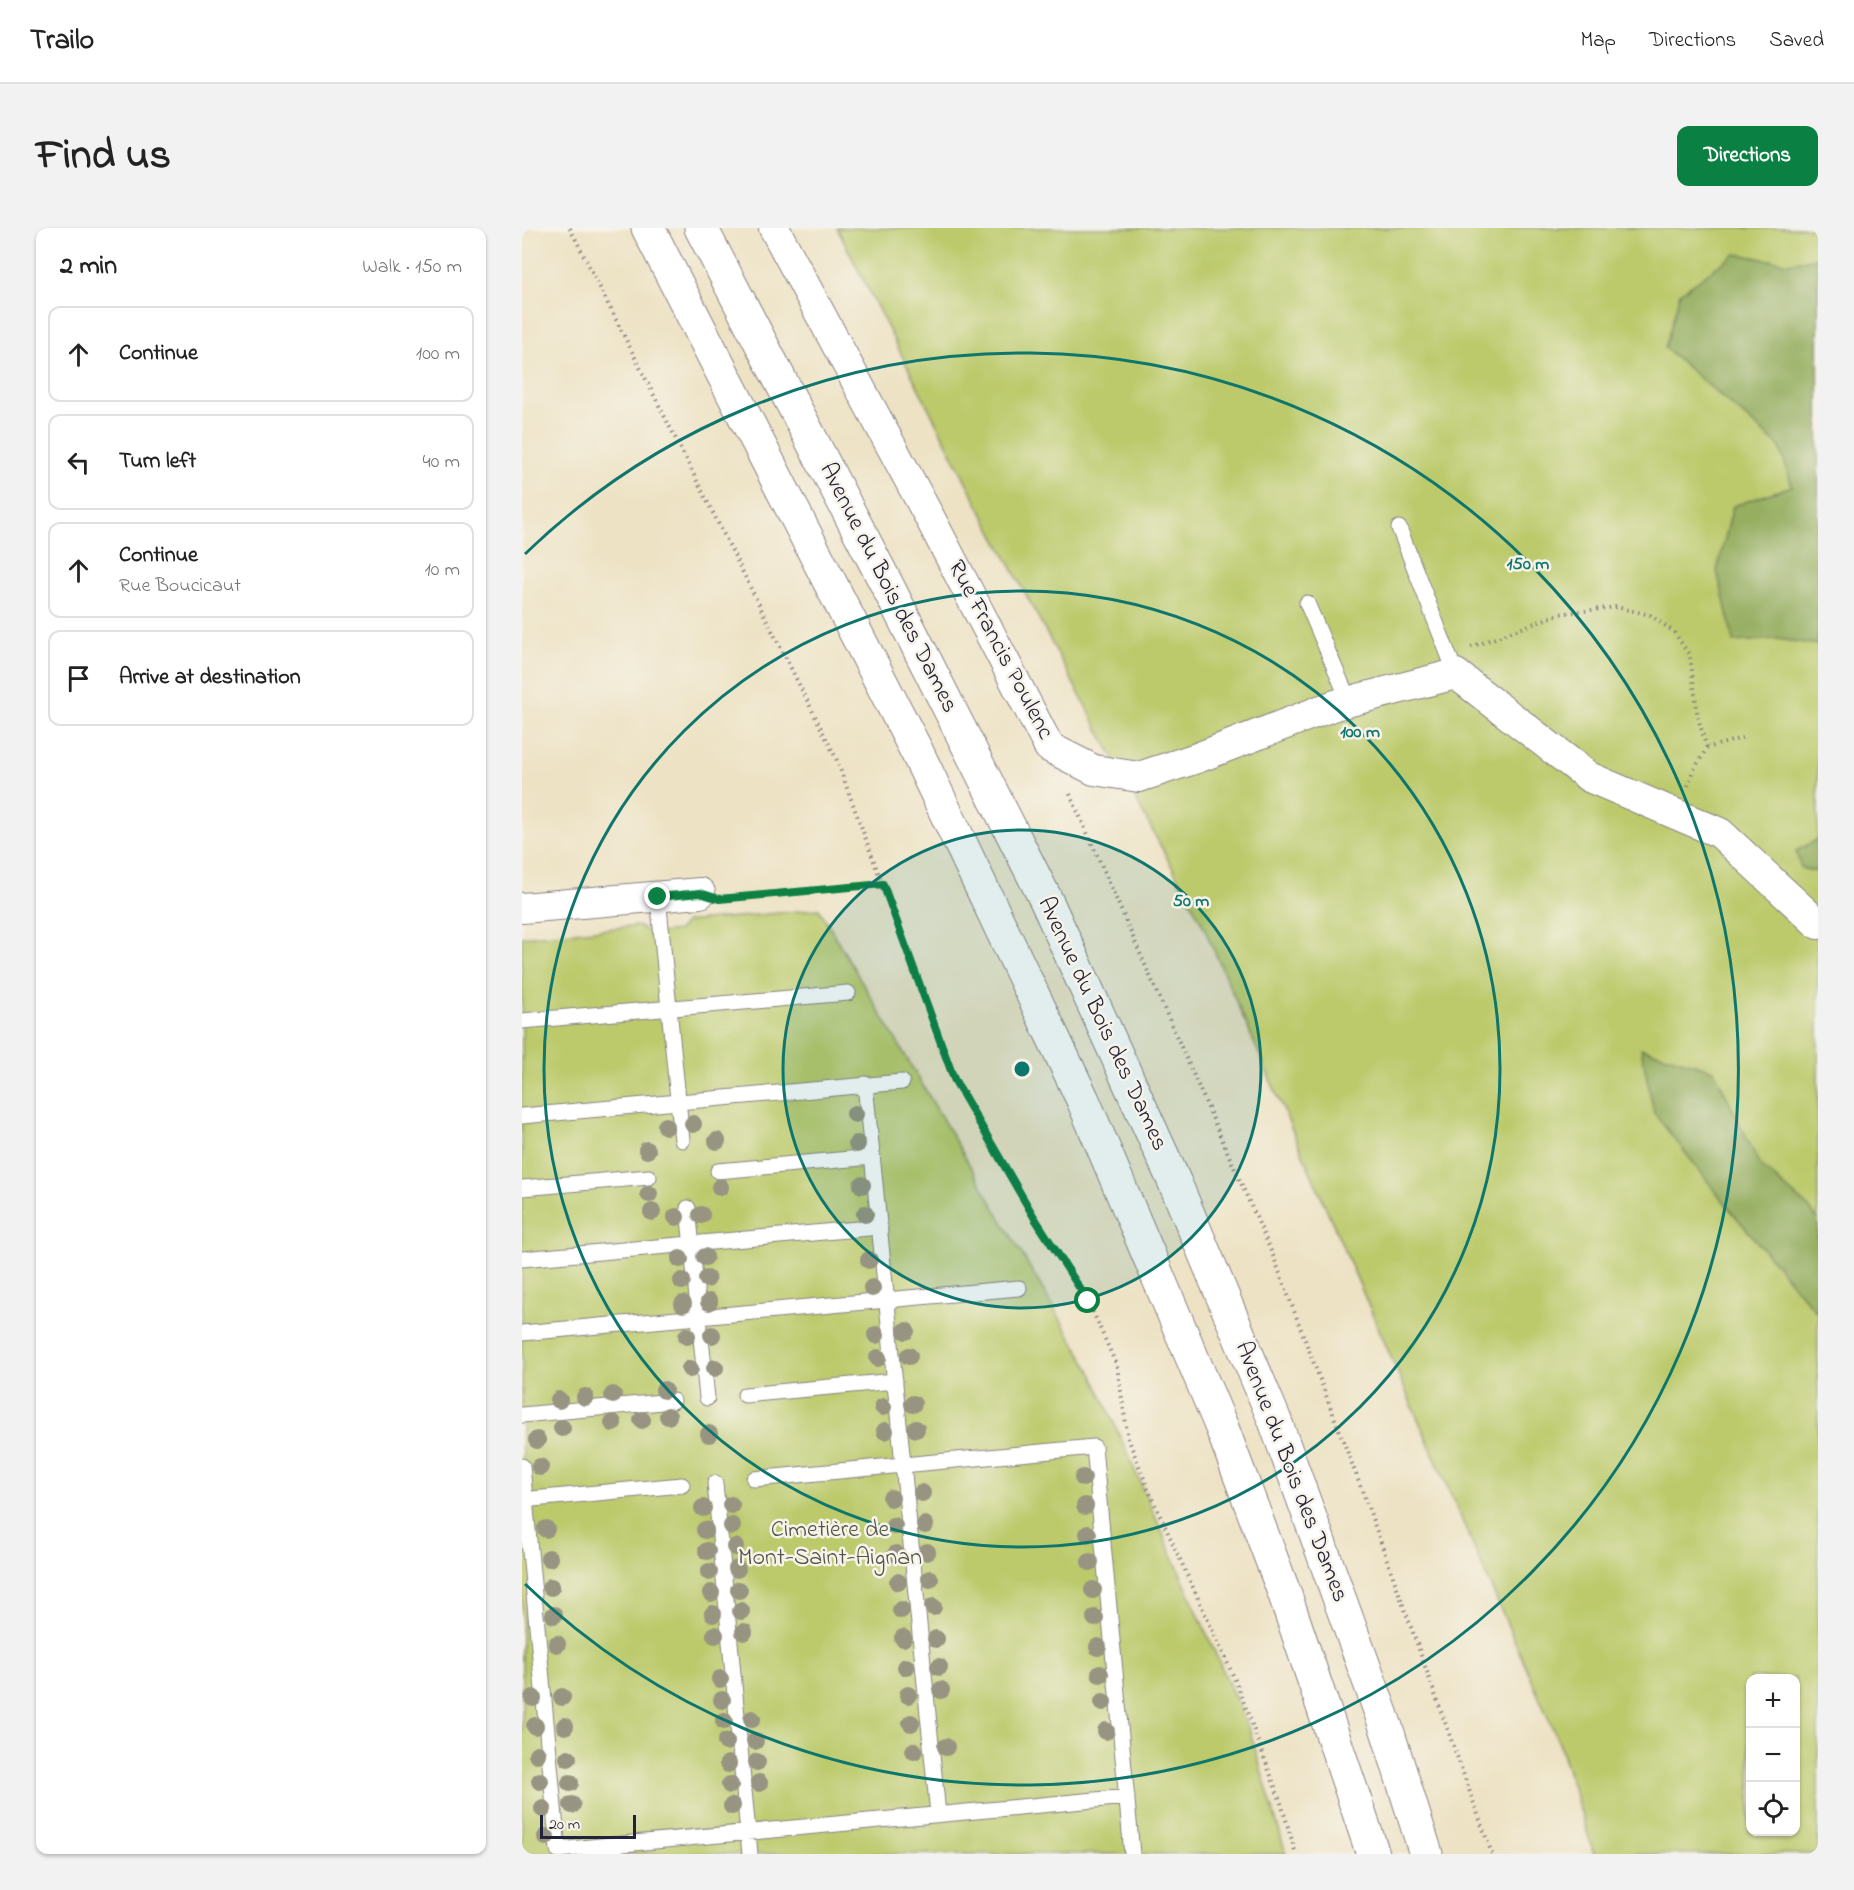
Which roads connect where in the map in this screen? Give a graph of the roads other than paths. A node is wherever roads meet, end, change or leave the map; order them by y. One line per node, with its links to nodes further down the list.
1 (648, 228): 49 (highway, Avenue du Bois des Dames)
2 (701, 228): 50 (highway, Avenue du Bois des Dames)
3 (774, 228): 7 (street, Rue Francis Poulenc)
4 (1399, 528): 6 (lane)
5 (1307, 603): 7 (lane)
6 (1456, 674): 7 (street, Rue Francis Poulenc); 11 (street)
7 (1349, 701)
8 (700, 893): 9 (street)
9 (658, 897): 10 (street); 13 (lane)
10 (522, 908)
11 (1818, 924)
12 (848, 993): 13 (lane)
13 (669, 1009): 14 (lane); 17 (lane)
14 (522, 1021)
15 (902, 1082): 16 (lane)
16 (865, 1084): 17 (lane); 20 (lane)
17 (678, 1102): 18 (lane); 19 (lane)
18 (522, 1116)
19 (682, 1140)
20 (872, 1157): 21 (lane); 25 (lane)
21 (718, 1171)
22 (649, 1177): 23 (lane)
23 (522, 1188)
24 (688, 1208): 26 (lane)
25 (880, 1227): 26 (lane); 29 (lane)
26 (692, 1244): 27 (lane); 30 (lane)
27 (522, 1259)
28 (1019, 1288): 29 (lane)
29 (886, 1300): 30 (lane); 32 (lane)
30 (699, 1317): 31 (lane); 34 (lane)
31 (522, 1333)
32 (895, 1381): 33 (lane); 37 (lane)
33 (745, 1395)
34 (707, 1398)
35 (673, 1401): 36 (lane)
36 (522, 1415)
37 (903, 1465): 39 (lane); 43 (lane); 44 (lane)
38 (522, 1466): 42 (lane)
39 (754, 1479)
40 (715, 1483): 45 (lane)
41 (682, 1485): 42 (lane)
42 (524, 1500): 46 (lane)
43 (1127, 1797): 44 (lane); 48 (lane)
44 (938, 1814): 45 (lane)
45 (748, 1832): 46 (lane); 47 (lane)
46 (558, 1852)
47 (750, 1854)
48 (1132, 1854)
49 (1373, 1854)
50 (1425, 1854)

